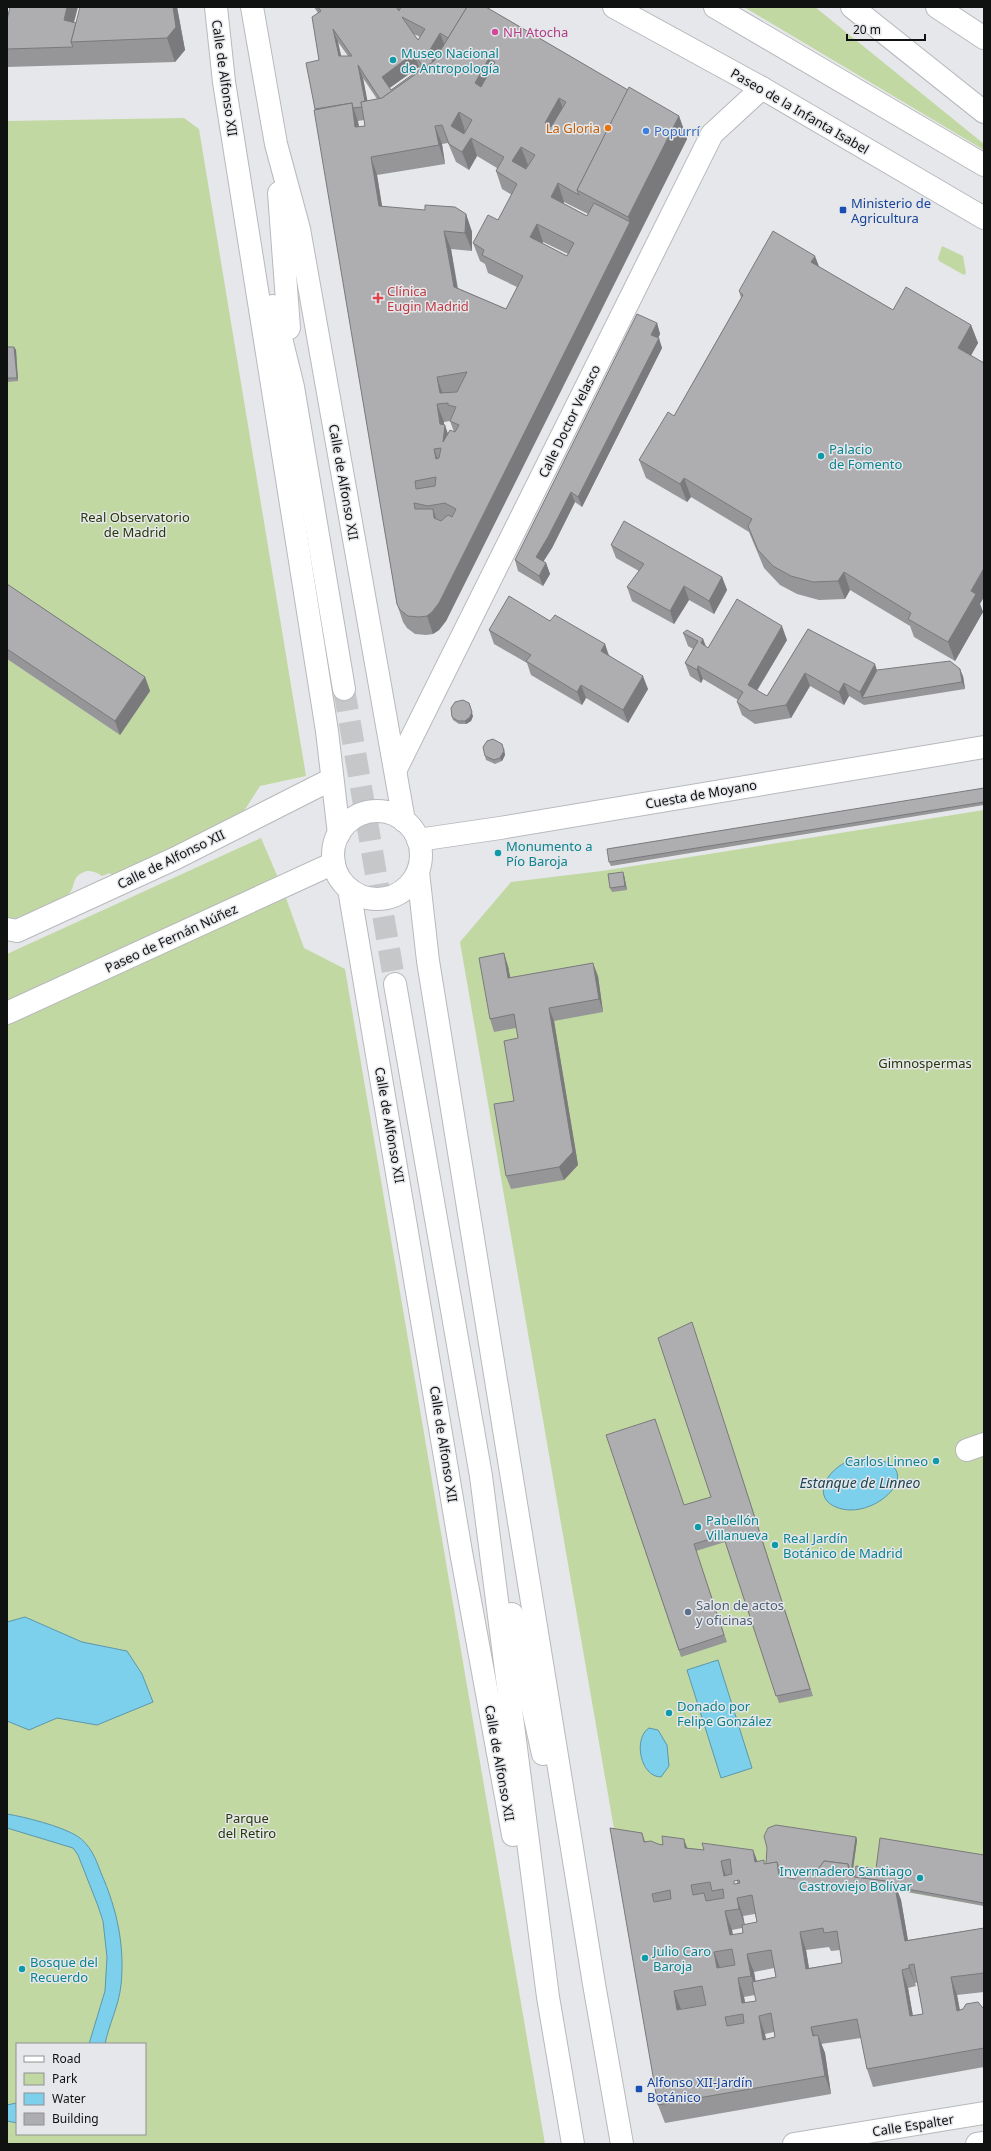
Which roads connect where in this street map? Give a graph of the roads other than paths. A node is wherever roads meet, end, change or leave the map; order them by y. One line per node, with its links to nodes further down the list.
1 (216, 7): 11 (main road, Calle de Alfonso XII)
2 (252, 7): 10 (main road, Calle de Alfonso XII)
3 (614, 7): 8 (main road, Paseo de la Infanta Isabel)
4 (715, 7): 12 (main road)
5 (852, 7): 9 (main road)
6 (937, 7): 7 (main road)
7 (984, 38)
8 (762, 88): 13 (main road, Paseo de la Infanta Isabel); 17 (main road, Calle Doctor Velasco)
9 (984, 112)
10 (276, 144): 14 (main road, Calle de Alfonso XII); 17 (main road, Calle de Alfonso XII)
11 (235, 149): 14 (main road, Calle de Alfonso XII); 18 (main road, Calle de Alfonso XII)
12 (984, 165)
13 (984, 218)
14 (293, 387): 15 (main road, Calle de Alfonso XII)
15 (344, 689)
16 (984, 747): 21 (main road, Cuesta de Moyano)
17 (396, 769): 19 (main road, Calle de Alfonso XII)
18 (332, 779): 20 (main road, Calle de Alfonso XII); 25 (main road, Calle de Alfonso XII)
19 (404, 821): 20 (main road, Calle de Alfonso XII); 21 (main road, Calle de Alfonso XII)
20 (339, 834): 22 (main road, Calle de Alfonso XII)
21 (418, 840): 23 (main road, Calle de Alfonso XII)
22 (334, 863): 24 (main road, Calle de Alfonso XII); 27 (main road, Paseo de Fernán Núñez)
23 (418, 872): 24 (main road, Calle de Alfonso XII); 29 (main road, Calle de Alfonso XII)
24 (349, 889): 30 (main road, Calle de Alfonso XII)
25 (7, 929)
26 (395, 984): 28 (main road, Calle de Alfonso XII)
27 (7, 1013)
28 (481, 1476): 29 (main road, Calle de Alfonso XII); 30 (main road, Calle de Alfonso XII)
29 (594, 1984): 34 (main road, Calle de Alfonso XII)
30 (548, 1997): 33 (main road, Calle de Alfonso XII)
31 (984, 2113): 35 (main road, Calle Espalter)
32 (984, 2143): 36 (main road)
33 (573, 2144)
34 (622, 2144)
35 (794, 2144)
36 (978, 2144)

